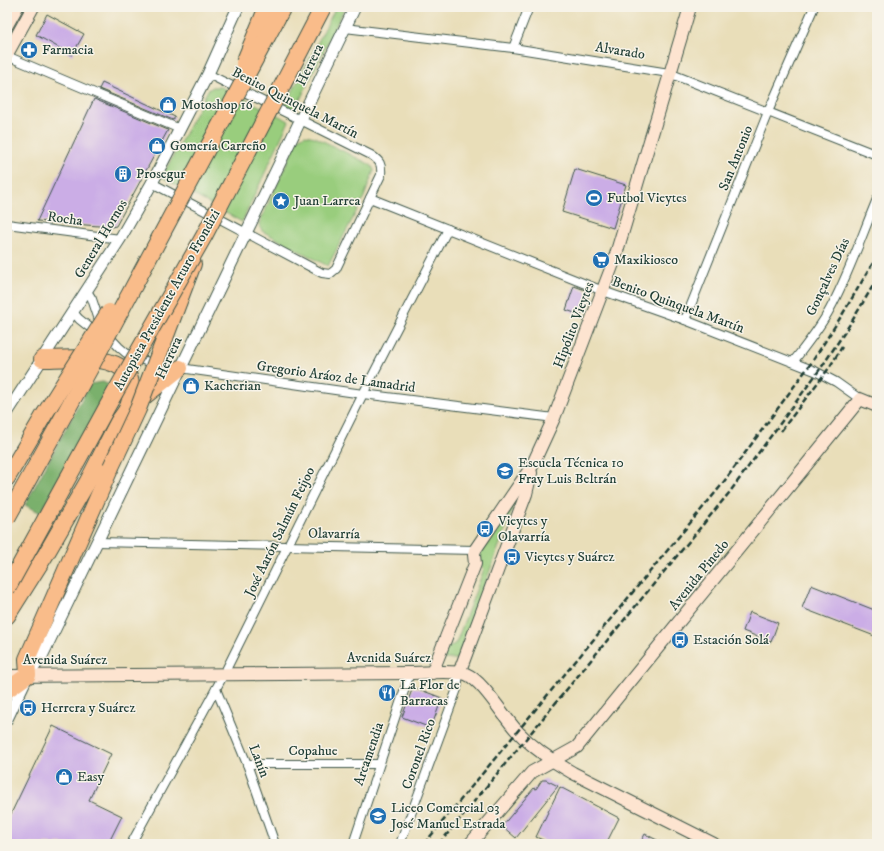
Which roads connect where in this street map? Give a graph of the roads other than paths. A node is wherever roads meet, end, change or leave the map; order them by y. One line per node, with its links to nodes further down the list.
1 (17, 7): 11 (main road)
2 (33, 7): 14 (main road)
3 (238, 7): 16 (street, General Hornos)
4 (267, 7): 20 (highway, bridge)
5 (283, 7): 20 (highway, bridge)
6 (323, 7): 28 (highway, Autopista Presidente Arturo Frondizi, bridge)
7 (355, 7): 12 (street, Herrera)
8 (529, 7): 13 (street)
9 (690, 7): 15 (main road, Hipólito Vieytes)
10 (814, 7): 17 (street, San Antonio)
11 (7, 25)
12 (345, 28): 13 (street, Alvarado); 18 (street, Herrera)
13 (513, 48): 15 (street, Alvarado)
14 (7, 55): 19 (street)
15 (670, 73): 17 (street, Alvarado); 32 (main road, Hipólito Vieytes)
16 (208, 74): 18 (street, Benito Quinquela Martín); 19 (street, General Hornos)
17 (768, 112): 21 (street, Alvarado); 34 (street, San Antonio)
18 (300, 120): 23 (street, Benito Quinquela Martín); 27 (street, Herrera)
19 (180, 129): 22 (street, General Hornos)
20 (210, 144): 30 (highway, bridge)
21 (877, 154)
22 (152, 183): 27 (street); 29 (street, General Hornos)
23 (370, 198): 26 (street, Benito Quinquela Martín); 27 (street)
24 (877, 199): 37 (street, Gonçalves Días)
25 (7, 224): 29 (street, Rocha)
26 (448, 229): 32 (street, Benito Quinquela Martín); 39 (street, José Aarón Salmún Feijoo)
27 (246, 232): 38 (street, Herrera)
28 (204, 236): 51 (highway, Autopista Presidente Arturo Frondizi, bridge); 57 (highway, bridge)
29 (120, 239): 31 (street, General Hornos)
30 (154, 248): 46 (highway, bridge); 47 (highway, bridge)
31 (87, 291): 33 (street, General Hornos); 35 (street, Gregorio Aráoz de Lamadrid)
32 (603, 291): 34 (street, Benito Quinquela Martín); 44 (main road, Hipólito Vieytes)
33 (73, 312): 35 (street, Gregorio Aráoz de Lamadrid); 36 (street, General Hornos)
34 (685, 320): 37 (street, Benito Quinquela Martín)
35 (119, 347): 38 (street, Gregorio Aráoz de Lamadrid)
36 (42, 359): 42 (highway); 43 (street, General Hornos)
37 (793, 362): 40 (street, Benito Quinquela Martín)
38 (180, 368): 39 (street, Gregorio Aráoz de Lamadrid); 42 (highway); 48 (street, Herrera)
39 (363, 394): 44 (street, Gregorio Aráoz de Lamadrid); 49 (street, José Aarón Salmún Feijoo)
40 (860, 400): 41 (main road); 62 (main road, Avenida Pinedo)
41 (877, 406)
42 (126, 411): 52 (highway)
43 (7, 413)
44 (554, 418): 45 (main road, Hipólito Vieytes)
45 (532, 466): 50 (main road, Hipólito Vieytes); 55 (main road, Hipólito Vieytes)
46 (7, 478)
47 (7, 518)
48 (97, 542): 49 (street, Olavarría); 57 (street, Herrera)
49 (288, 546): 50 (street, Olavarría); 56 (street, José Aarón Salmún Feijoo)
50 (475, 550): 54 (main road, Hipólito Vieytes)
51 (7, 589)
52 (7, 616)
53 (410, 673): 54 (main road, Avenida Suárez); 56 (main road, Avenida Suárez); 64 (street, Arcamendia)
54 (432, 673): 55 (main road, Avenida Suárez)
55 (459, 673): 62 (main road, Avenida Suárez); 68 (street, Coronel Rico)
56 (224, 674): 57 (main road, Avenida Suárez); 59 (street, José Aarón Salmún Feijoo)
57 (28, 675): 58 (main road, Avenida Suárez); 60 (highway); 61 (street, Herrera)
58 (7, 676)
59 (216, 689): 63 (street, Lanín); 65 (street, José Aarón Salmún Feijoo)
60 (7, 690)
61 (7, 719)
62 (552, 761): 69 (main road, Avenida Pinedo); 70 (main road, Avenida Suárez)
63 (247, 764): 64 (street, Copahue); 66 (street, Lanín)
64 (380, 764): 67 (street, Arcamendia)
65 (131, 844)
66 (275, 844)
67 (353, 844)
68 (400, 844)
69 (470, 844)
70 (714, 844)

